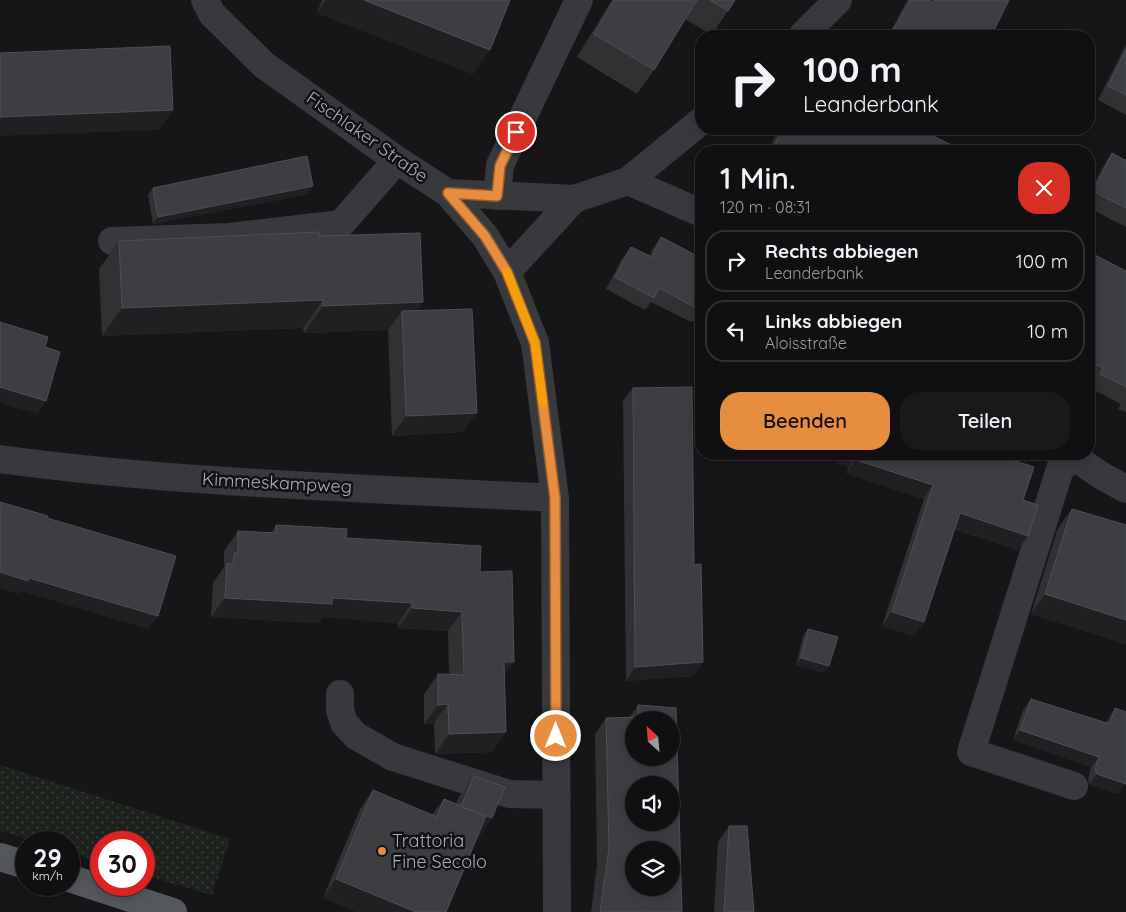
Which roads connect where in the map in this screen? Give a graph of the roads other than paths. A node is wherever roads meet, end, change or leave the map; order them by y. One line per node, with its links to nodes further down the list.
1 (205, 0): 6 (street, Fischlaker Straße)
2 (579, 0): 9 (street)
3 (838, 0): 4 (street)
4 (808, 30)
5 (695, 127): 7 (street)
6 (397, 160): 8 (street, Fischlaker Straße); 12 (street)
7 (628, 181): 10 (street); 11 (street)
8 (448, 193): 9 (street); 13 (street, Fischlaker Straße)
9 (497, 196): 10 (street)
10 (574, 199): 13 (street)
11 (695, 210)
12 (112, 241)
13 (507, 272): 18 (street, Fischlaker Straße)
14 (0, 459): 18 (street, Kimmeskampweg)
15 (1068, 460): 20 (street)
16 (1080, 460): 17 (street)
17 (1126, 489)
18 (555, 498): 21 (street, Fischlaker Straße)
19 (340, 694): 21 (street)
20 (1074, 786)
21 (557, 795): 26 (street, Fischlaker Straße)
22 (0, 857): 23 (main road)
23 (15, 862)
24 (80, 882): 25 (main road)
25 (173, 912)
26 (557, 912)

